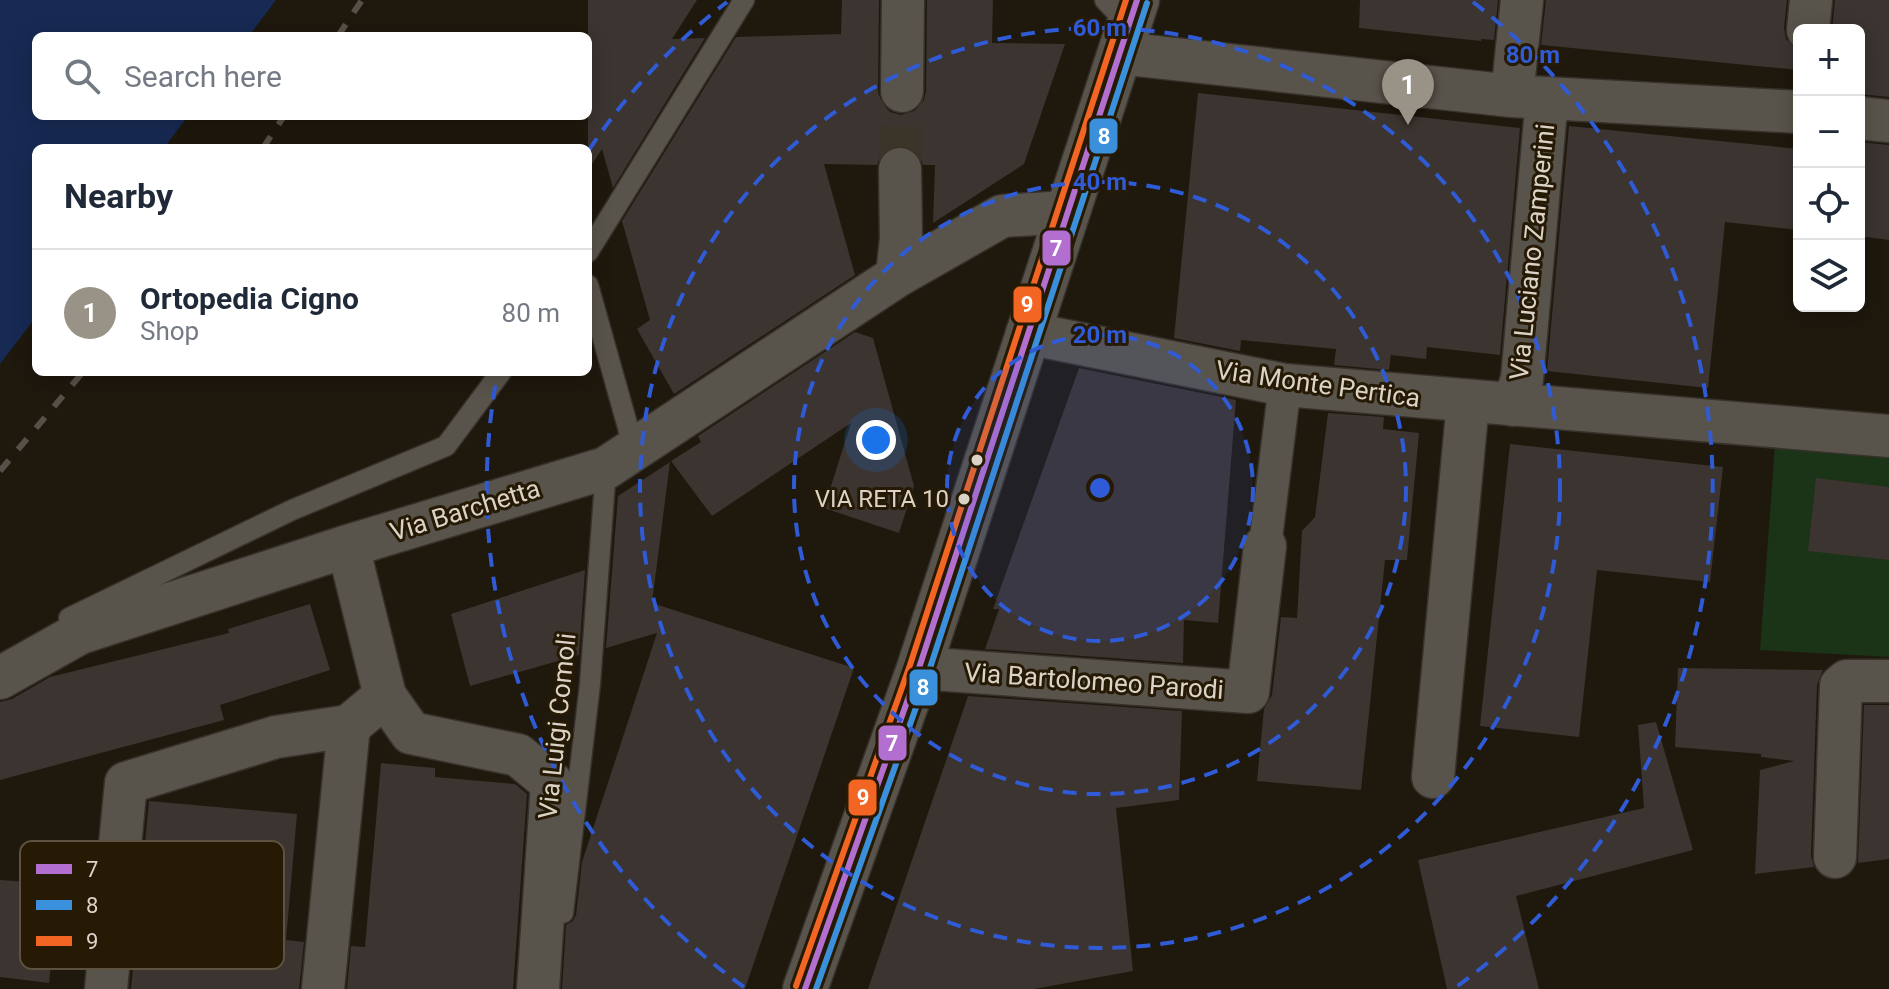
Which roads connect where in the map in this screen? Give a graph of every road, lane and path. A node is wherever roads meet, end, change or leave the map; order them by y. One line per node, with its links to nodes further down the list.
1 (744, 0): 14 (lane)
2 (903, 0): 7 (street)
3 (1522, 0): 8 (street)
4 (1811, 0): 6 (street)
5 (1122, 20): 8 (street, Via Luciano Zamperini); 13 (main road)
6 (1809, 24)
7 (902, 91)
8 (1530, 97): 9 (street, Via Luciano Zamperini); 21 (street, Via Luciano Zamperini)
9 (1793, 112)
10 (1865, 119): 11 (street)
11 (1889, 121)
12 (900, 169): 15 (street)
13 (1068, 212): 15 (street, Via Barchetta); 17 (main road)
14 (592, 246)
15 (897, 276): 23 (street, Via Barchetta)
16 (592, 307): 23 (lane, Via Luigi Comoli)
17 (1027, 333): 19 (street, Via Monte Pertica); 26 (main road)
18 (498, 376): 27 (lane)
19 (1285, 385): 20 (street, Via Monte Pertica); 25 (street, Via Bartolomeo Parodi)
20 (1468, 402): 21 (street, Via Monte Pertica); 31 (street)
21 (1513, 405): 22 (street, Via Monte Pertica)
22 (1889, 436)
23 (620, 458): 24 (street, Via Barchetta); 38 (lane, Via Luigi Comoli)
24 (348, 546): 27 (street, Via Barchetta); 29 (street)
25 (1265, 546): 26 (street, Via Bartolomeo Parodi)
26 (919, 668): 39 (main road)
27 (15, 670)
28 (1889, 681): 33 (street)
29 (385, 696): 30 (street); 37 (street)
30 (349, 726): 32 (street); 36 (street)
31 (1433, 777)
32 (120, 841)
33 (1835, 857)
34 (108, 969): 35 (street)
35 (106, 989)
36 (323, 989)
37 (538, 989)
38 (558, 989)
39 (805, 989)

